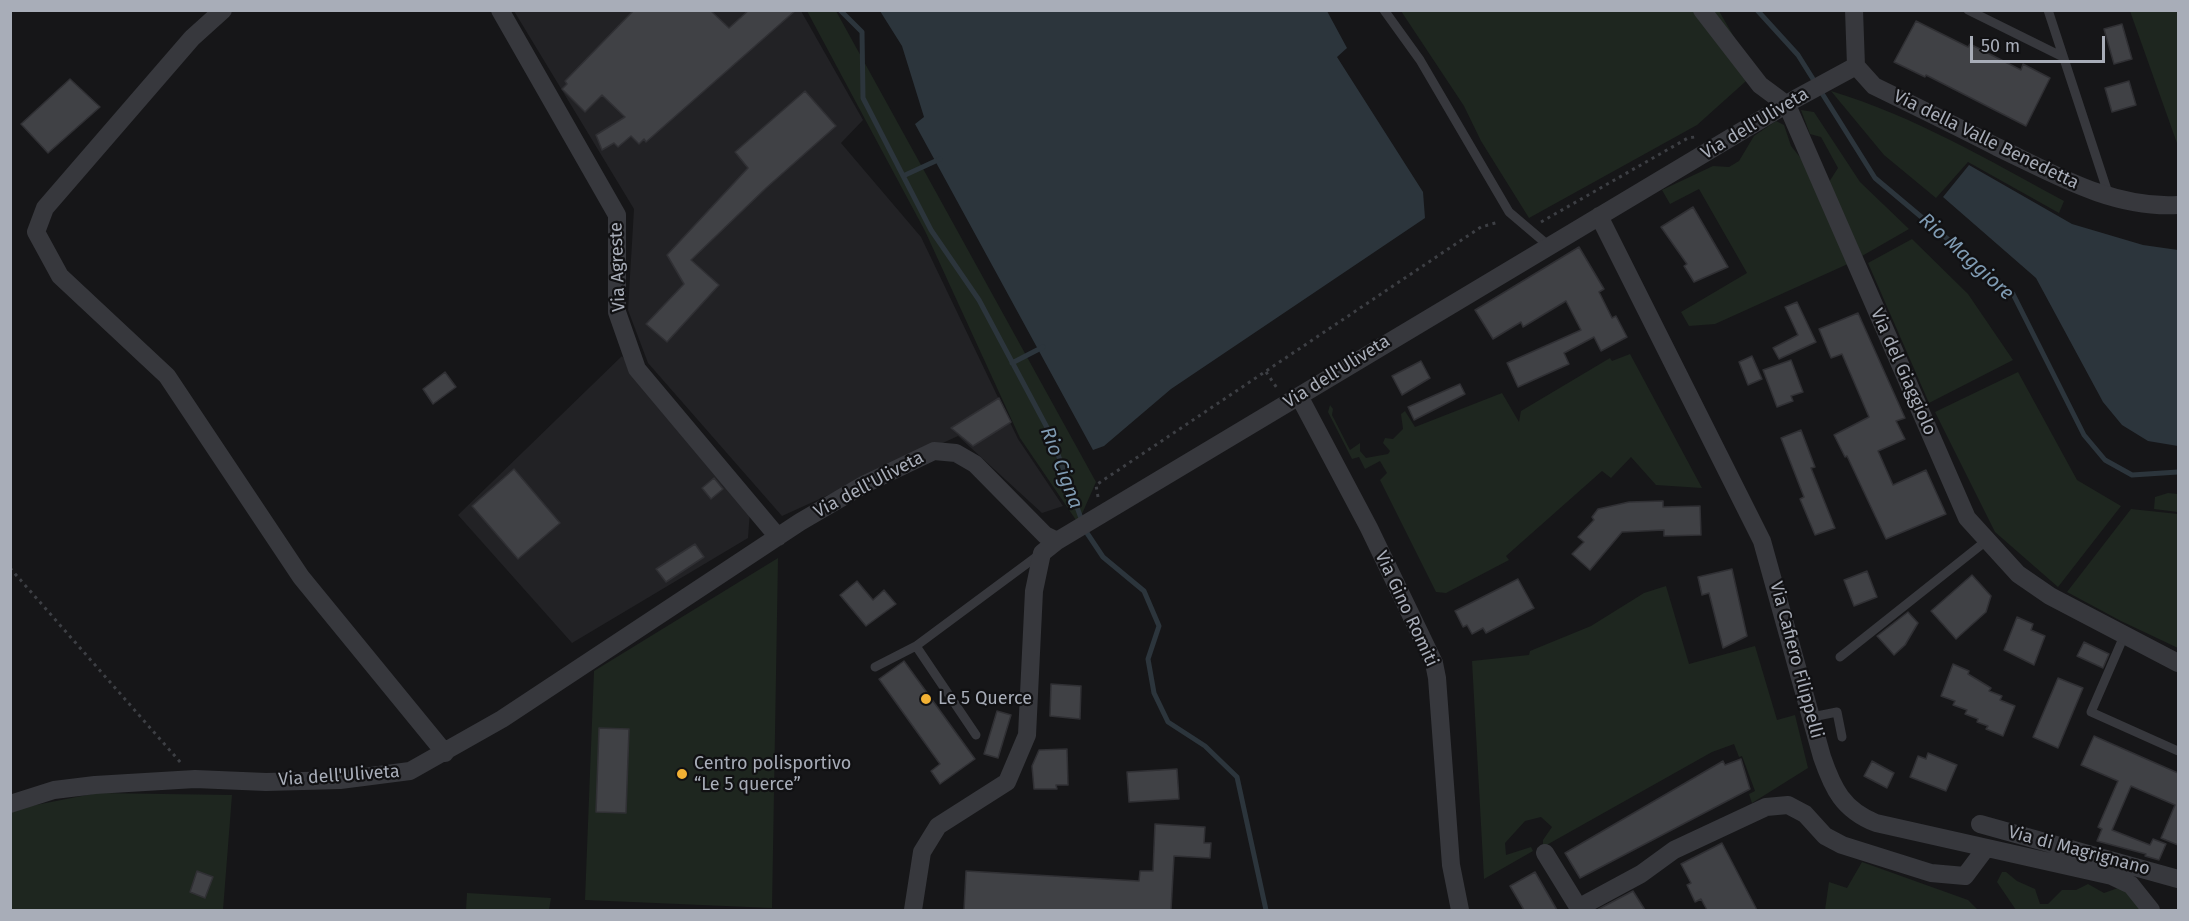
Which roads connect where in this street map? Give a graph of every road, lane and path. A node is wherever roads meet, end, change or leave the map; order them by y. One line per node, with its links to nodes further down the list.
1 (223, 10): 33 (street)
2 (500, 10): 20 (street, Via Agreste)
3 (1384, 10): 15 (lane)
4 (1702, 10): 10 (street, Via del Giaggiolo)
5 (1854, 10): 9 (street)
6 (1968, 10): 8 (lane)
7 (2048, 10): 8 (lane)
8 (2063, 57): 12 (lane)
9 (1856, 66): 10 (street, Via dell'Uliveta); 12 (street, Via della Valle Benedetta)
10 (1793, 101): 11 (street, Via dell'Uliveta); 21 (street, Via del Giaggiolo)
11 (1725, 143): 14 (street, Via dell'Uliveta); 15 (path)
12 (2110, 198): 13 (street, Via della Valle Benedetta)
13 (2178, 205)
14 (1599, 216): 16 (street, Via dell'Uliveta); 29 (street, Via Cafiero Filippelli)
15 (1520, 223): 16 (lane); 18 (path)
16 (1549, 246): 17 (street, Via dell'Uliveta)
17 (1299, 396): 18 (street, Via dell'Uliveta); 42 (street, Via Gino Romiti)
18 (1101, 516): 19 (street, Via dell'Uliveta)
19 (1064, 536): 20 (street, Via dell'Uliveta); 22 (street)
20 (778, 537): 33 (street, Via dell'Uliveta)
21 (1986, 541): 24 (street, Via del Giaggiolo); 26 (lane)
22 (1042, 553): 25 (lane); 41 (street)
23 (10, 568): 34 (path)
24 (2124, 636): 27 (street, Via del Giaggiolo); 32 (lane)
25 (916, 646): 28 (lane); 30 (lane)
26 (1840, 657)
27 (2178, 663)
28 (875, 667)
29 (1812, 717): 31 (lane); 37 (street, Via Cafiero Filippelli)
30 (976, 735)
31 (1842, 737)
32 (2178, 751)
33 (445, 753): 34 (street, Via dell'Uliveta)
34 (195, 779): 35 (street, Via dell'Uliveta)
35 (10, 804)
36 (1980, 824): 39 (street, Via di Magrignano)
37 (1986, 848): 40 (street); 43 (street, Via Cafiero Filippelli)
38 (1545, 854): 40 (street)
39 (2178, 879)
40 (1579, 909)
41 (913, 910)
42 (1460, 910)
43 (2151, 910)

